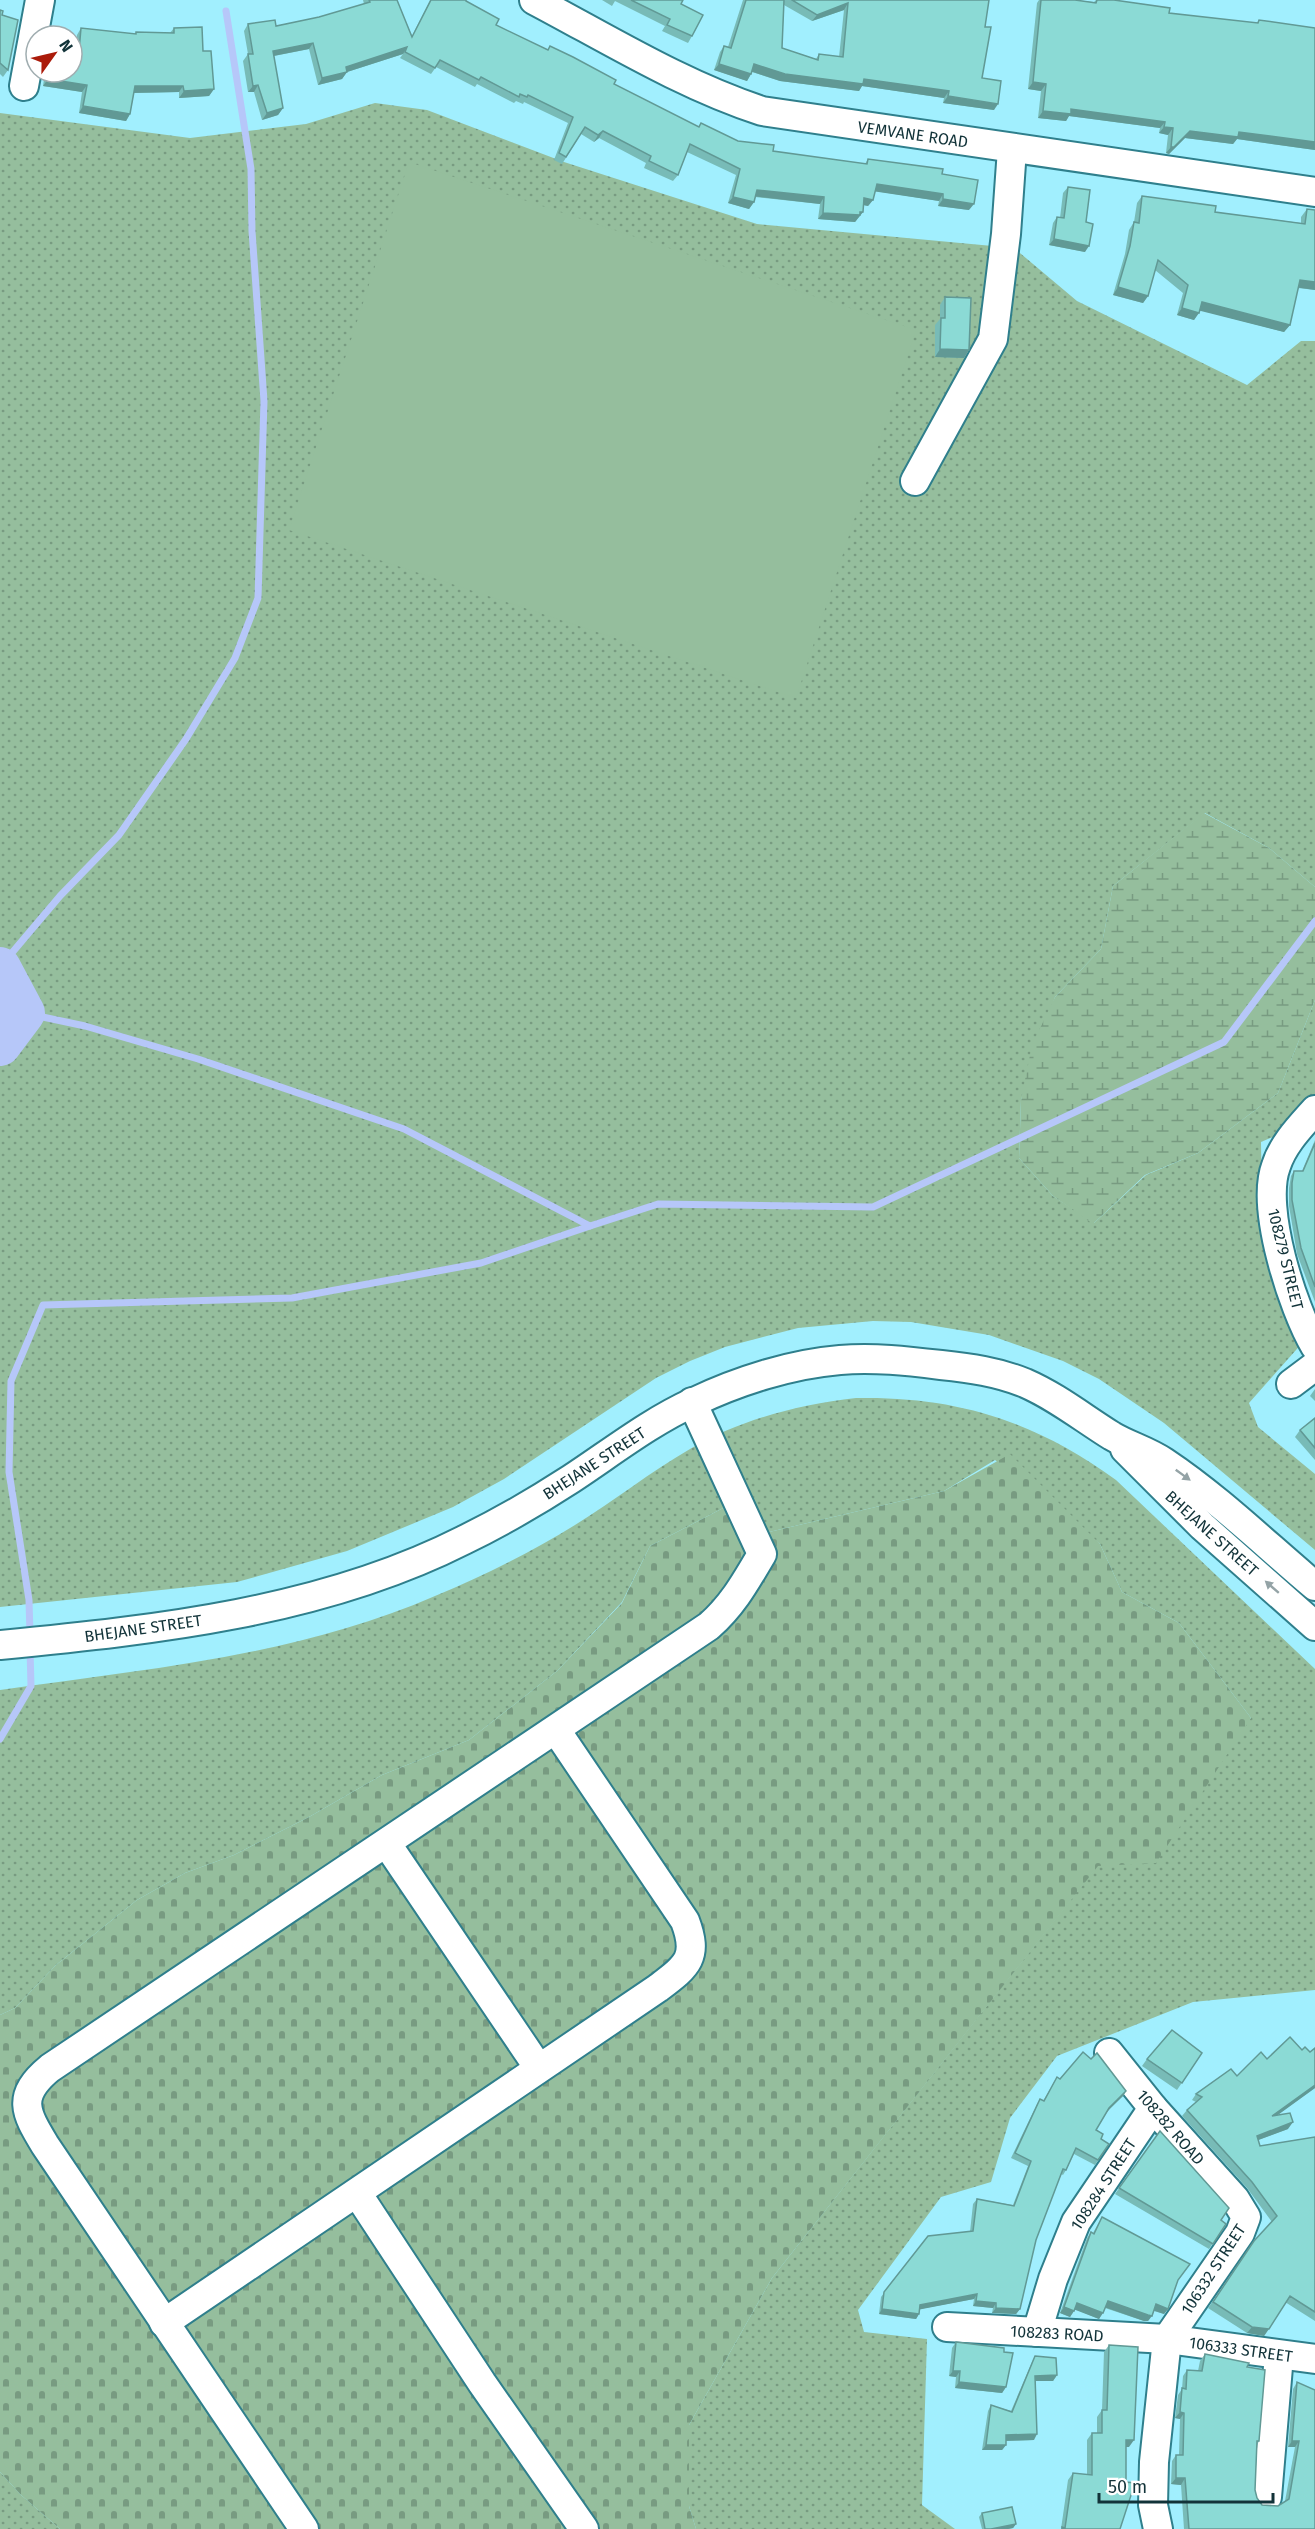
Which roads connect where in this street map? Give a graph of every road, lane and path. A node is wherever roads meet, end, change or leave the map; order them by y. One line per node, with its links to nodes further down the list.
1 (40, 0): 3 (street)
2 (534, 0): 4 (street, VEMVANE ROAD)
3 (24, 86)
4 (1012, 148): 5 (street, VEMVANE ROAD); 6 (street)
5 (1315, 192)
6 (915, 481)
7 (1315, 1110): 8 (street, 108279 STREET)
8 (1315, 1346)
9 (1315, 1366): 10 (street)
10 (1291, 1384)
11 (692, 1402): 12 (street, BHEJANE STREET); 15 (street, BHEJANE STREET); 16 (street)
12 (1113, 1437): 13 (street, BHEJANE STREET, one-way to 13); 14 (street, BHEJANE STREET, one-way to 12)
13 (1315, 1586)
14 (1315, 1626)
15 (0, 1645)
16 (556, 1730): 17 (street); 19 (street)
17 (387, 1844): 19 (street); 23 (street)
18 (1109, 2053): 20 (street, 108282 ROAD)
19 (538, 2067): 21 (street)
20 (1153, 2108): 22 (street, 108282 ROAD); 25 (street, 108284 STREET)
21 (357, 2193): 23 (street); 31 (street)
22 (1235, 2199): 26 (street, 106332 STREET)
23 (164, 2323): 30 (street)
24 (947, 2327): 25 (street, 108283 ROAD)
25 (1037, 2332): 26 (street, 108283 ROAD)
26 (1167, 2340): 27 (street, 106333 STREET); 32 (street)
27 (1279, 2355): 28 (street, 106333 STREET); 29 (street)
28 (1315, 2359)
29 (1267, 2497)
30 (304, 2529)
31 (584, 2529)
32 (1158, 2529)

